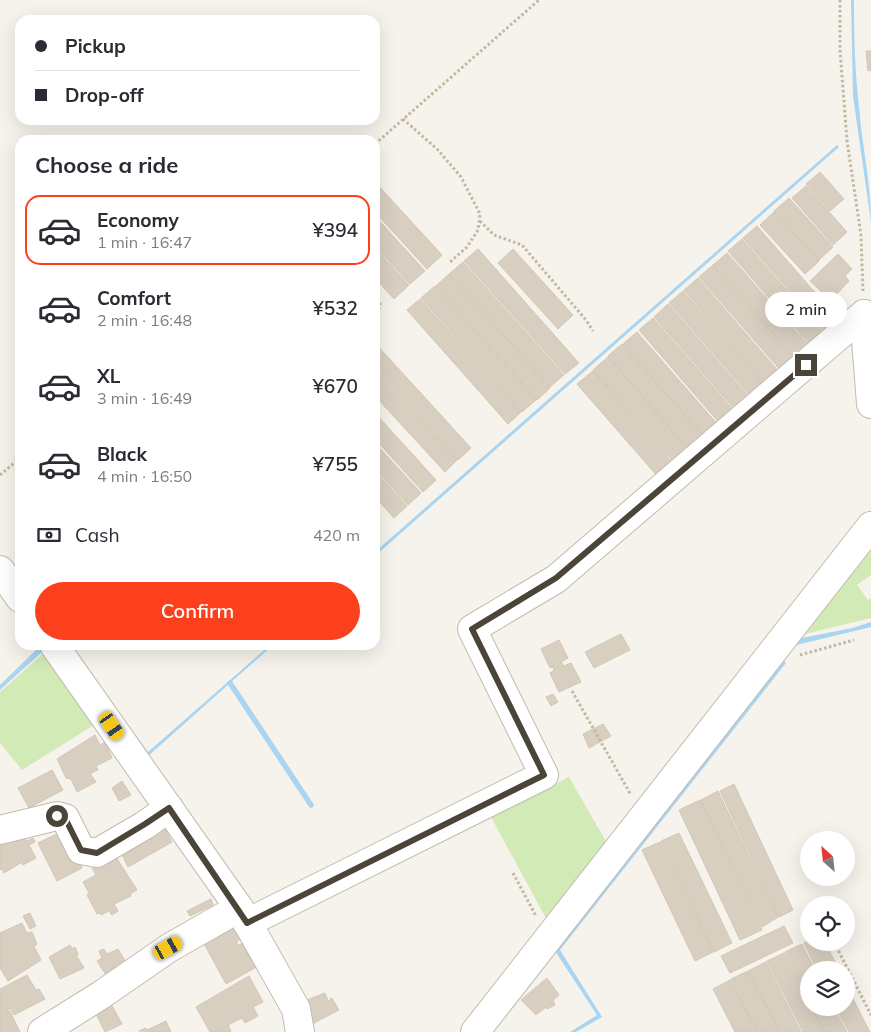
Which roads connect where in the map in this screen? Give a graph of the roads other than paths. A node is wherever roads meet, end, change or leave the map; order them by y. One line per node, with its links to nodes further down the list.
1 (871, 404): 8 (street)
2 (871, 526): 11 (street)
3 (0, 570): 4 (street)
4 (15, 591)
5 (58, 650): 6 (street)
6 (169, 808): 7 (street); 8 (street)
7 (0, 830)
8 (243, 916): 9 (street); 10 (street)
9 (42, 1032)
10 (300, 1032)
11 (475, 1032)

